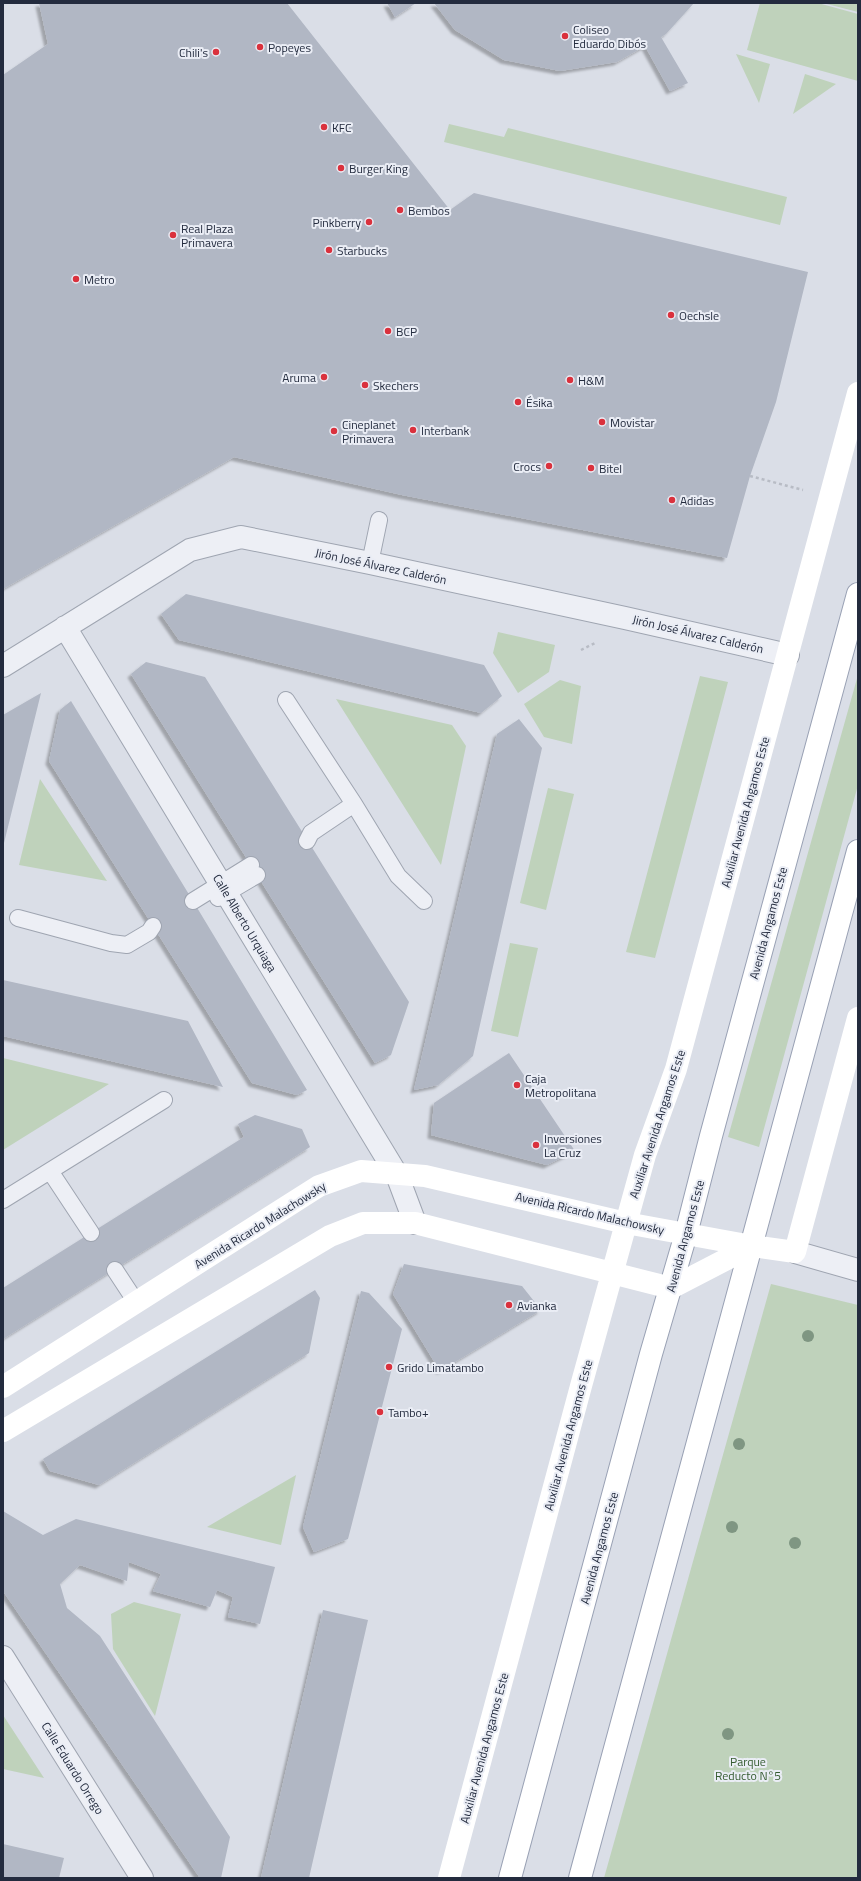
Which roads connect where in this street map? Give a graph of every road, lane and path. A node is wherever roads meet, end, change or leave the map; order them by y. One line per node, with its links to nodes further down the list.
1 (858, 393): 3 (street, Auxiliar Avenida Angamos Este)
2 (750, 476): 3 (path)
3 (829, 496): 8 (street, Auxiliar Avenida Angamos Este)
4 (379, 520): 5 (lane)
5 (370, 563): 7 (street, Jirón José Álvarez Calderón); 8 (street, Jirón José Álvarez Calderón)
6 (858, 594): 28 (street, Avenida Angamos Este)
7 (65, 627): 9 (street, Jirón José Álvarez Calderón); 15 (street, Calle Alberto Urquiaga)
8 (788, 655): 26 (street, Auxiliar Avenida Angamos Este)
9 (3, 666)
10 (286, 700): 11 (lane)
11 (354, 804): 12 (lane); 16 (lane)
12 (307, 835)
13 (858, 851): 29 (street)
14 (254, 870): 15 (lane)
15 (224, 888): 17 (lane); 23 (street, Calle Alberto Urquiaga)
16 (424, 901)
17 (195, 906)
18 (18, 918): 19 (lane)
19 (153, 931)
20 (858, 1018): 30 (street)
21 (164, 1100): 22 (lane)
22 (50, 1171): 24 (lane); 27 (lane)
23 (397, 1175): 25 (street, Calle Alberto Urquiaga); 26 (street, Avenida Ricardo Malachowsky); 35 (street, Avenida Ricardo Malachowsky)
24 (3, 1200)
25 (415, 1223): 33 (street); 37 (street)
26 (626, 1223): 28 (street, Avenida Ricardo Malachowsky); 33 (street, Auxiliar Avenida Angamos Este)
27 (91, 1233)
28 (686, 1234): 29 (street, Avenida Ricardo Malachowsky); 34 (street, Avenida Angamos Este)
29 (752, 1246): 30 (street, Avenida Ricardo Malachowsky); 34 (street); 42 (street)
30 (795, 1252): 32 (street)
31 (115, 1270): 35 (lane)
32 (858, 1270)
33 (613, 1273): 34 (street); 40 (street, Auxiliar Avenida Angamos Este)
34 (671, 1288): 41 (street, Avenida Angamos Este)
35 (136, 1302): 36 (street, Avenida Ricardo Malachowsky)
36 (3, 1387)
37 (3, 1431)
38 (3, 1658): 39 (street, Calle Eduardo Orrego)
39 (142, 1878)
40 (450, 1878)
41 (510, 1878)
42 (580, 1878)

